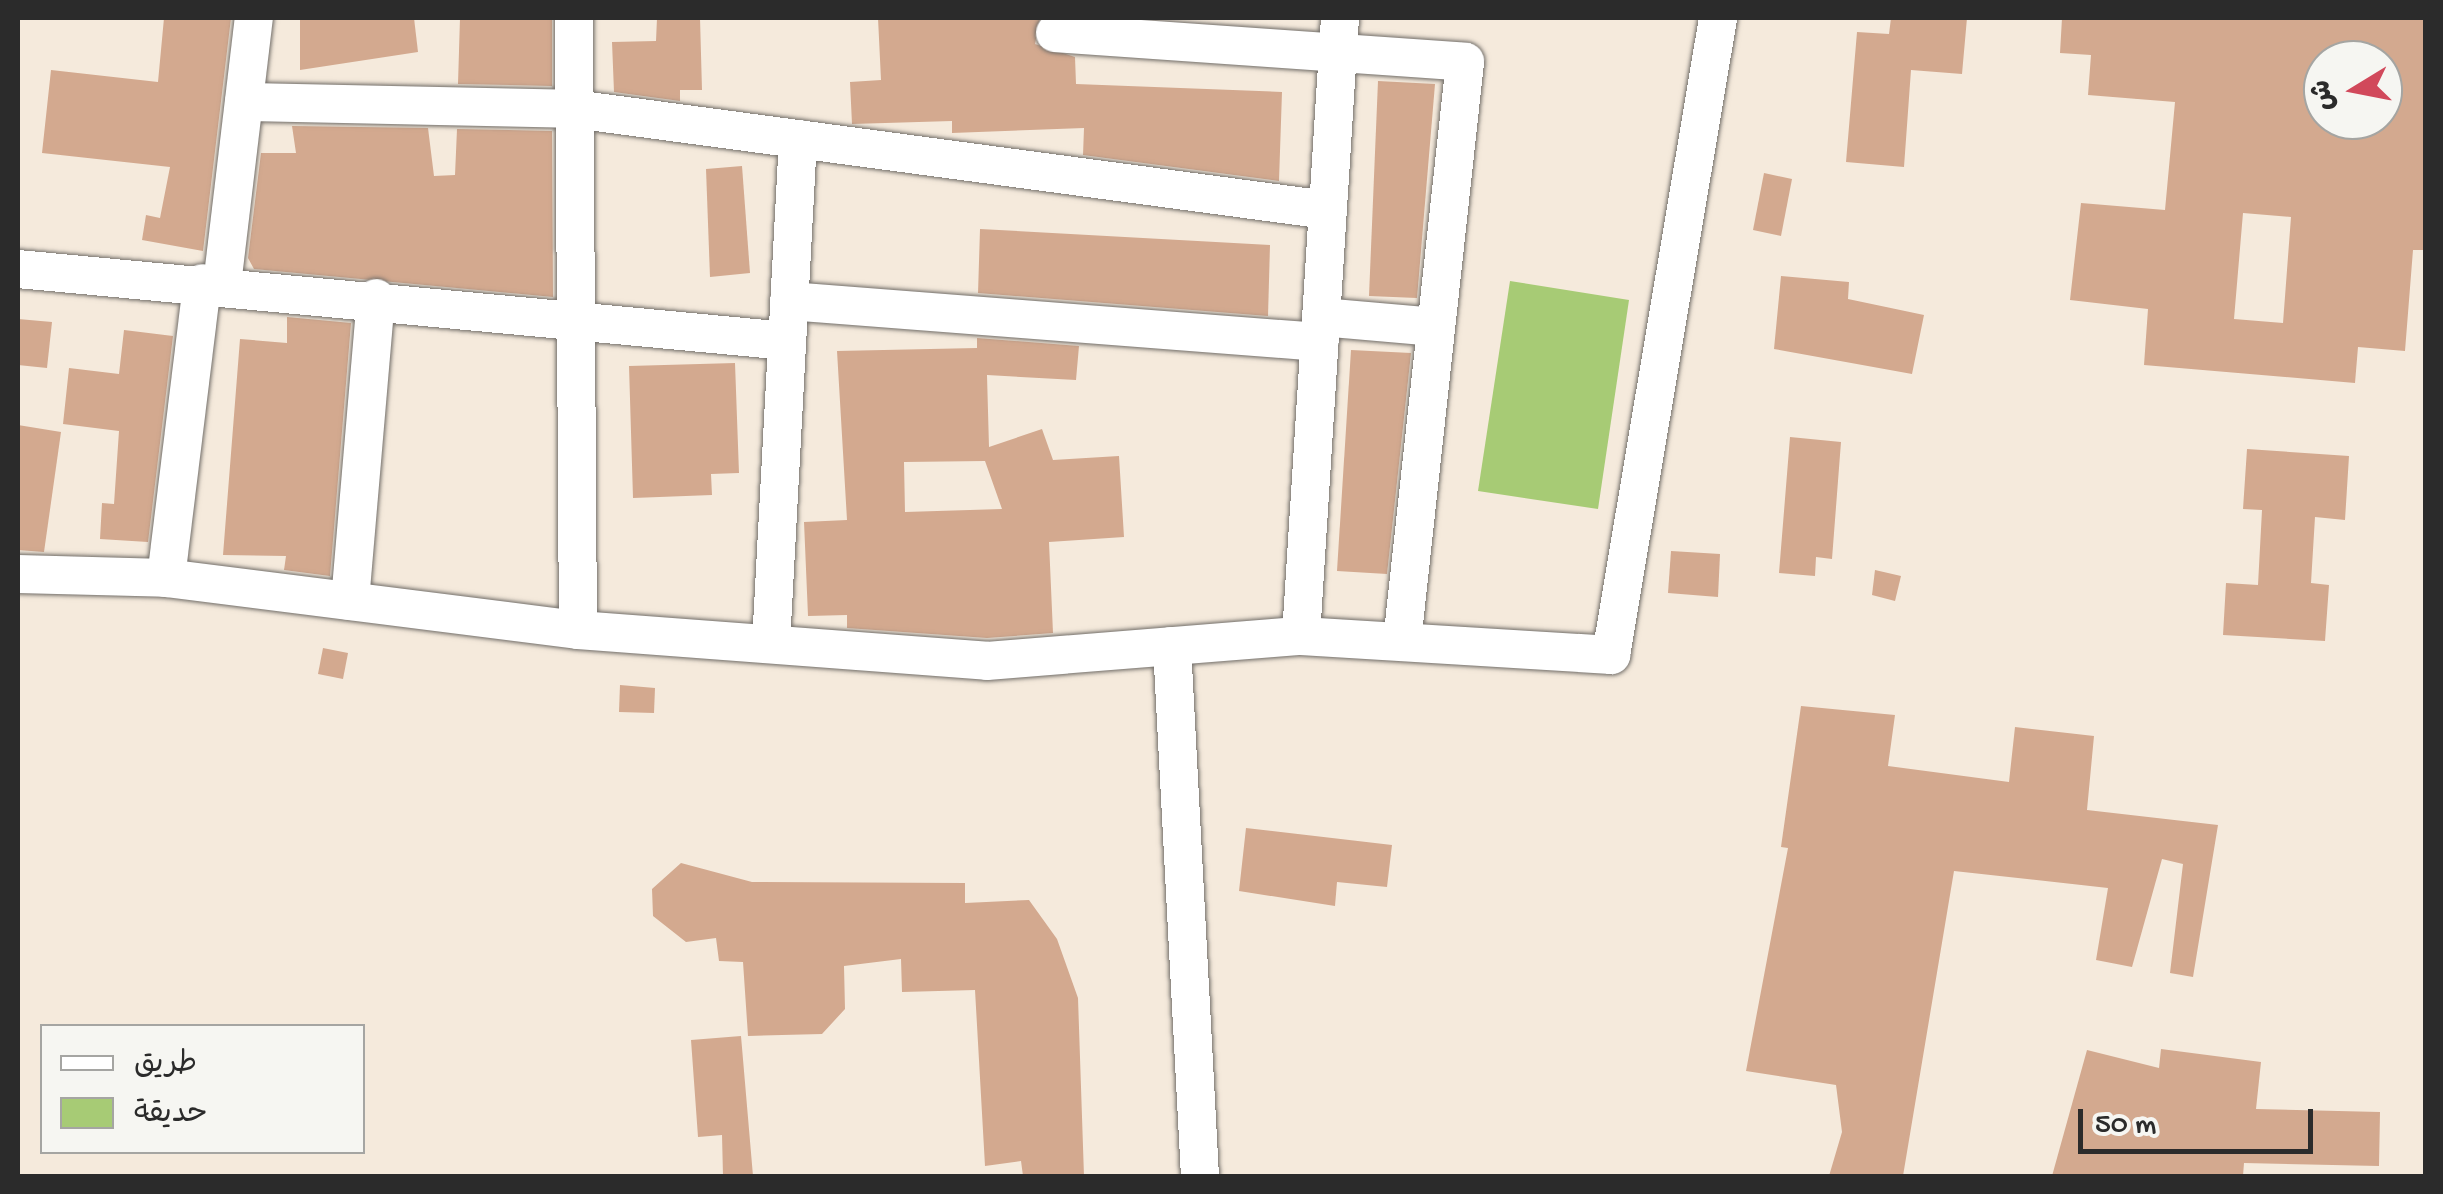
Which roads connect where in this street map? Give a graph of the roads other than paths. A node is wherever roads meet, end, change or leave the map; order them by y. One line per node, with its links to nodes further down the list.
1 (254, 18): 6 (street)
2 (574, 18): 7 (street)
3 (1718, 18): 23 (street)
4 (1055, 33): 5 (street)
5 (1338, 35): 9 (street); 15 (street)
6 (244, 102): 7 (street); 11 (street)
7 (574, 109): 8 (street); 14 (street)
8 (798, 139): 9 (street); 13 (street)
9 (1327, 210): 16 (street)
10 (18, 270): 11 (street)
11 (212, 284): 12 (street); 19 (street)
12 (376, 298): 14 (street); 20 (street)
13 (789, 301): 16 (street); 17 (street)
14 (576, 316): 17 (street); 21 (street)
15 (1436, 327): 16 (street); 23 (street)
16 (1320, 330): 22 (street)
17 (787, 341): 24 (street)
18 (18, 574): 19 (street)
19 (166, 578): 20 (street)
20 (350, 601): 21 (street)
21 (578, 630): 24 (street)
22 (1302, 636): 23 (street); 25 (street)
23 (1402, 642)
24 (771, 644): 25 (street)
25 (1172, 646): 26 (street)
26 (1200, 1176)

